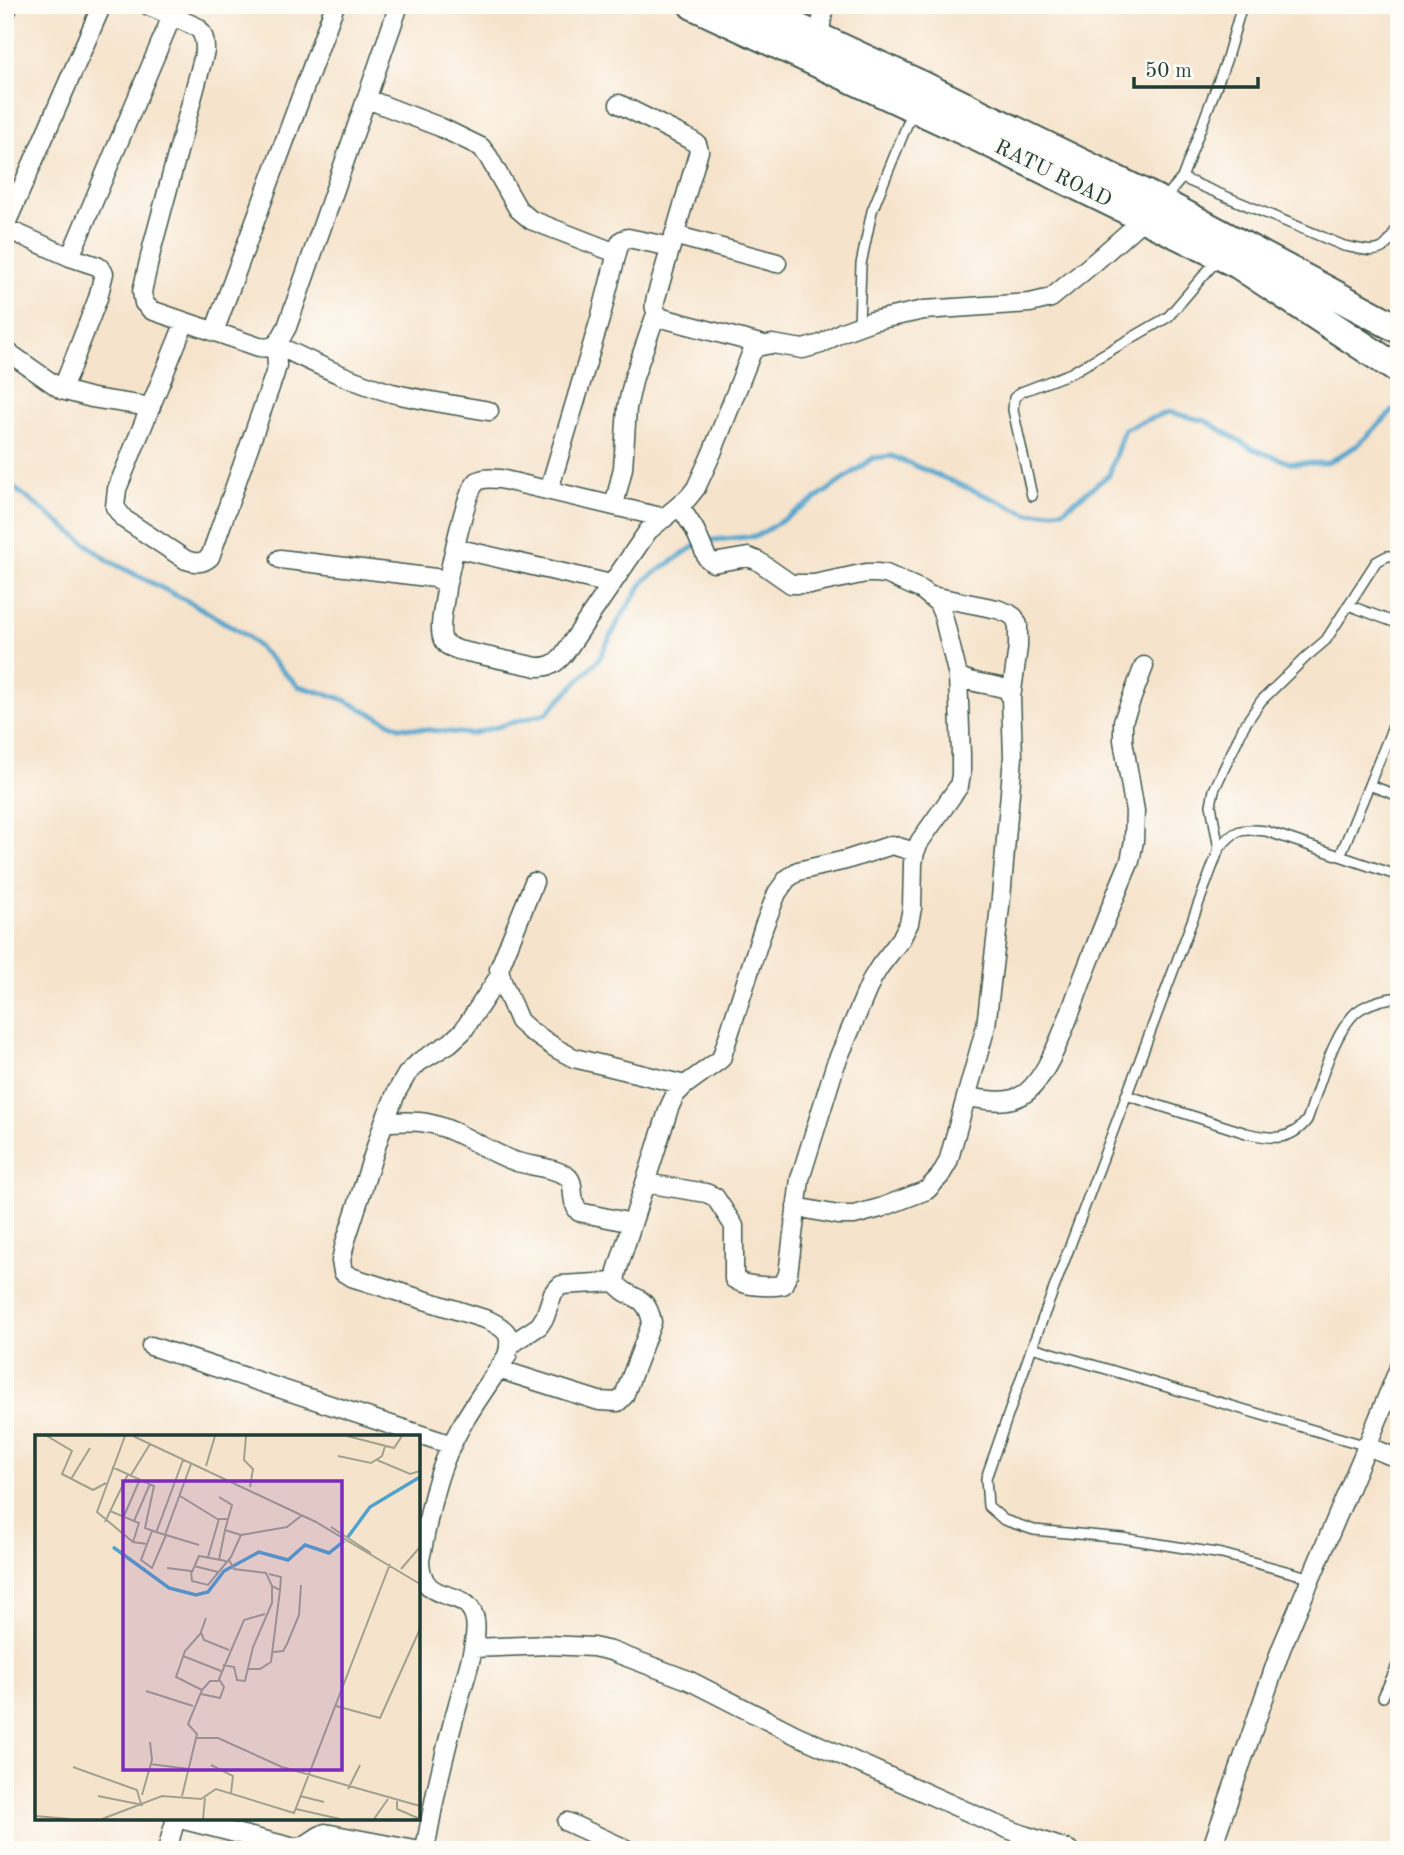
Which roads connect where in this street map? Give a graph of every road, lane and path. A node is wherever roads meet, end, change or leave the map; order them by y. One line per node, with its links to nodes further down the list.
1 (9, 5): 10 (street)
2 (102, 5): 19 (street)
3 (147, 5): 11 (street)
4 (335, 5): 29 (street)
5 (399, 5): 14 (street)
6 (693, 5): 13 (main road, RATU ROAD)
7 (748, 5): 12 (main road, RATU ROAD)
8 (824, 5): 12 (street)
9 (1242, 5): 16 (lane)
10 (5, 14)
11 (172, 16): 23 (street); 26 (street)
12 (818, 38): 13 (main road, RATU ROAD)
13 (919, 97): 17 (main road, RATU ROAD); 27 (lane)
14 (367, 99): 21 (street); 30 (street)
15 (619, 104): 20 (street)
16 (1182, 178): 17 (lane); 18 (lane)
17 (1153, 210): 22 (main road, RATU ROAD); 27 (street); 28 (main road, RATU ROAD)
18 (1399, 223)
19 (5, 227): 23 (street)
20 (673, 241): 21 (street); 24 (street); 25 (street)
21 (616, 253): 37 (street)
22 (1220, 256): 33 (main road, RATU ROAD); 38 (lane)
23 (70, 257): 34 (street)
24 (777, 263)
25 (656, 314): 31 (street); 40 (street)
26 (186, 322): 29 (street); 35 (street)
27 (859, 326): 31 (street)
28 (1399, 329)
29 (214, 332): 30 (street)
30 (276, 345): 35 (street); 36 (street)
31 (764, 345): 39 (street)
32 (5, 350): 34 (street)
33 (1395, 367)
34 (62, 390): 35 (street)
35 (151, 407)
36 (489, 411)
37 (549, 491): 40 (street); 42 (street)
38 (1032, 496)
39 (680, 505): 41 (street); 47 (street)
40 (614, 506): 41 (street)
41 (665, 518): 45 (street)
42 (456, 548): 45 (street); 46 (street)
43 (1399, 556): 48 (lane)
44 (280, 559): 46 (street)
45 (611, 584): 46 (street)
46 (446, 587)
47 (932, 597): 51 (street); 52 (street)
48 (1348, 605): 49 (lane); 56 (lane)
49 (1399, 624)
50 (1144, 666): 65 (street)
51 (958, 676): 52 (street); 57 (street)
52 (1011, 698): 65 (street)
53 (1399, 718): 54 (lane)
54 (1369, 785): 55 (lane); 58 (lane)
55 (1399, 796)
56 (1219, 849): 58 (lane); 64 (lane)
57 (915, 852): 63 (street); 68 (street)
58 (1340, 856): 59 (lane)
59 (1399, 876)
60 (534, 882): 61 (street)
61 (500, 975): 63 (street); 66 (street)
62 (1399, 998): 64 (lane)
63 (685, 1085): 67 (street)
64 (1126, 1095): 73 (lane)
65 (967, 1097): 68 (street)
66 (384, 1122): 69 (street); 71 (street)
67 (645, 1183): 68 (street); 69 (street)
68 (796, 1206)
69 (632, 1223): 70 (street)
70 (615, 1282): 71 (street); 75 (street)
71 (510, 1345): 75 (street)
72 (151, 1346): 76 (street)
73 (1032, 1347): 77 (lane); 79 (lane)
74 (1399, 1368): 77 (street)
75 (498, 1369): 76 (street)
76 (452, 1445): 80 (street)
77 (1367, 1447): 78 (street); 79 (street)
78 (1399, 1459)
79 (1312, 1578): 91 (street)
80 (473, 1648): 88 (street); 90 (street)
81 (1399, 1661): 82 (lane)
82 (1383, 1697)
83 (175, 1820): 86 (street)
84 (184, 1820): 87 (street)
85 (567, 1822): 89 (street)
86 (167, 1850)
87 (415, 1850)
88 (425, 1850)
89 (628, 1850)
90 (1069, 1850)
91 (1211, 1850)

